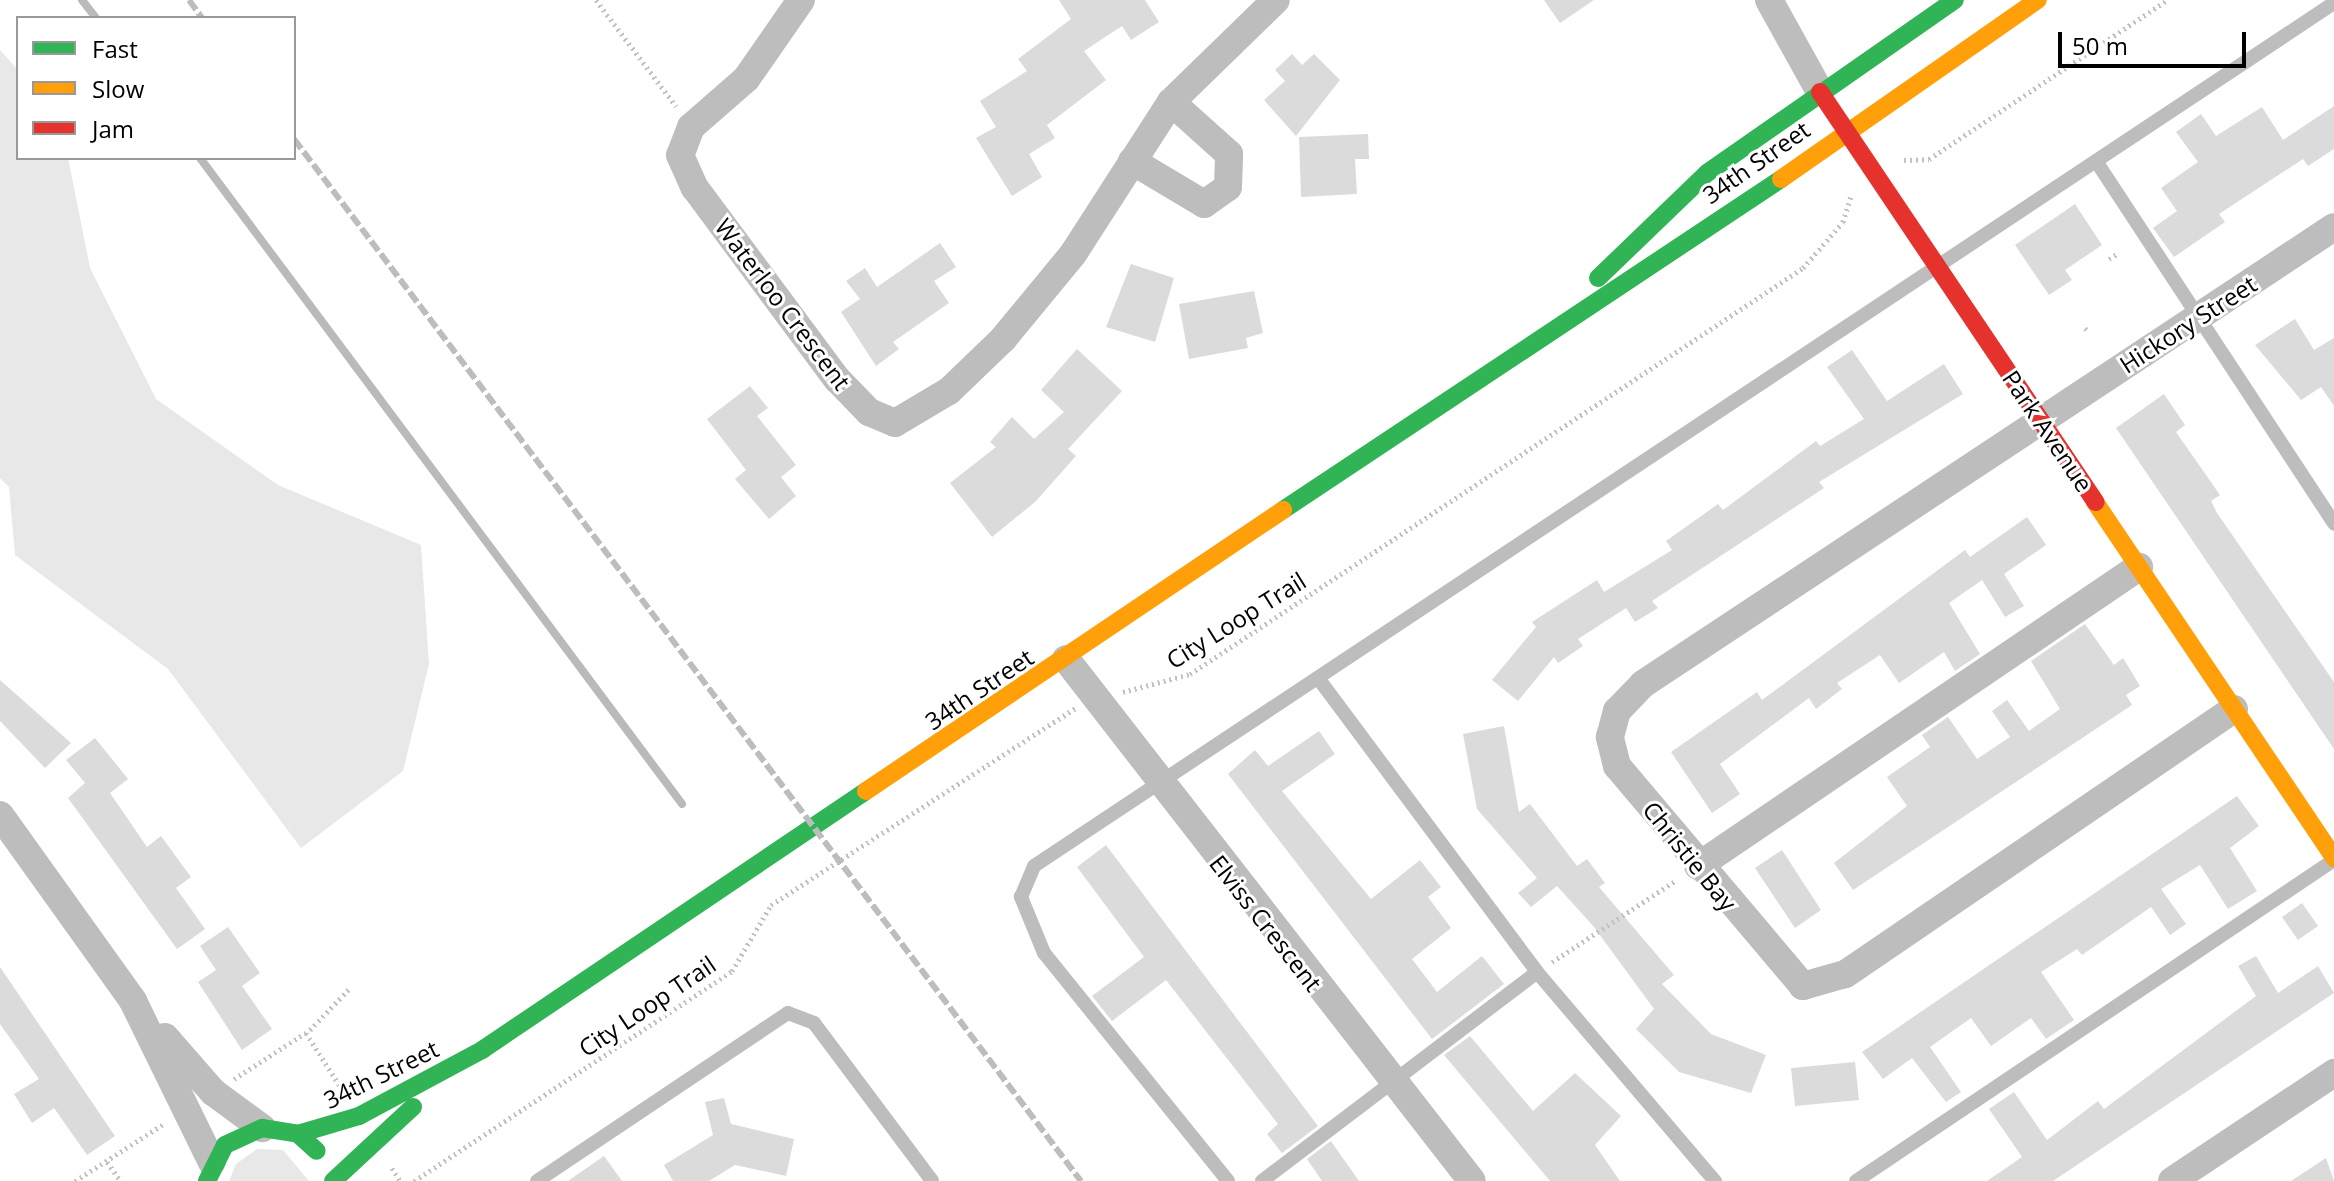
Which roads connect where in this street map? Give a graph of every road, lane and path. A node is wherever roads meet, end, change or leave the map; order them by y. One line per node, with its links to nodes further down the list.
1 (596, 0): 11 (path)
2 (801, 0): 11 (street)
3 (1276, 0): 10 (street, Waterloo Crescent)
4 (1769, 0): 9 (street, Park Avenue)
5 (1955, 0): 9 (main road, 34th Street)
6 (2038, 0): 12 (main road, 34th Street)
7 (2167, 0): 14 (path)
8 (2334, 3): 15 (lane)
9 (1820, 92): 12 (main road, Park Avenue); 22 (main road, 34th Street)
10 (1171, 102): 13 (street, Waterloo Crescent); 13 (street)
11 (691, 127): 13 (street, Waterloo Crescent)
12 (1845, 130): 20 (main road, Park Avenue); 22 (main road, 34th Street)
13 (1132, 161)
14 (1900, 161)
15 (2096, 161): 20 (lane); 21 (lane)
16 (1859, 186): 28 (path, City Loop Trail)
17 (2334, 227): 21 (street, Hickory Street)
18 (2117, 254): 19 (path)
19 (2109, 259)
20 (1937, 266): 23 (main road, Park Avenue); 27 (lane)
21 (2198, 320): 23 (street, Hickory Street); 24 (lane)
22 (1501, 363): 26 (main road, 34th Street)
23 (2040, 420): 25 (main road, Park Avenue); 33 (street, Christie Bay)
24 (2334, 524)
25 (2139, 567): 29 (main road, Park Avenue); 33 (street)
26 (1066, 659): 28 (street, Elviss Crescent); 38 (main road, 34th Street)
27 (1318, 678): 30 (lane); 34 (lane)
28 (1096, 699): 30 (street, Elviss Crescent); 51 (path, City Loop Trail)
29 (2234, 709): 32 (main road, Park Avenue); 33 (street, Christie Bay)
30 (1156, 783): 40 (street, Elviss Crescent); 54 (lane)
31 (0, 815): 36 (street)
32 (2334, 859): 58 (lane)
33 (1698, 866): 34 (path)
34 (1537, 972): 40 (lane); 57 (lane)
35 (350, 988): 37 (path)
36 (133, 1001): 44 (street); 47 (street)
37 (306, 1033): 41 (path); 42 (path)
38 (482, 1050): 45 (main road, 34th Street); 50 (main road, 34th Street)
39 (2334, 1073): 59 (street)
40 (1390, 1082): 55 (lane); 56 (street, Elviss Crescent)
41 (221, 1087)
42 (346, 1096)
43 (178, 1115): 46 (path)
44 (262, 1128): 45 (main road); 47 (main road)
45 (298, 1134): 50 (main road)
46 (107, 1162): 48 (path); 49 (path)
47 (210, 1172)
48 (75, 1181)
49 (121, 1181)
50 (332, 1181)
51 (414, 1181)
52 (537, 1181): 53 (lane)
53 (932, 1181)
54 (1228, 1181)
55 (1262, 1181)
56 (1472, 1181)
57 (1715, 1181)
58 (1856, 1181)
59 (2172, 1181)

